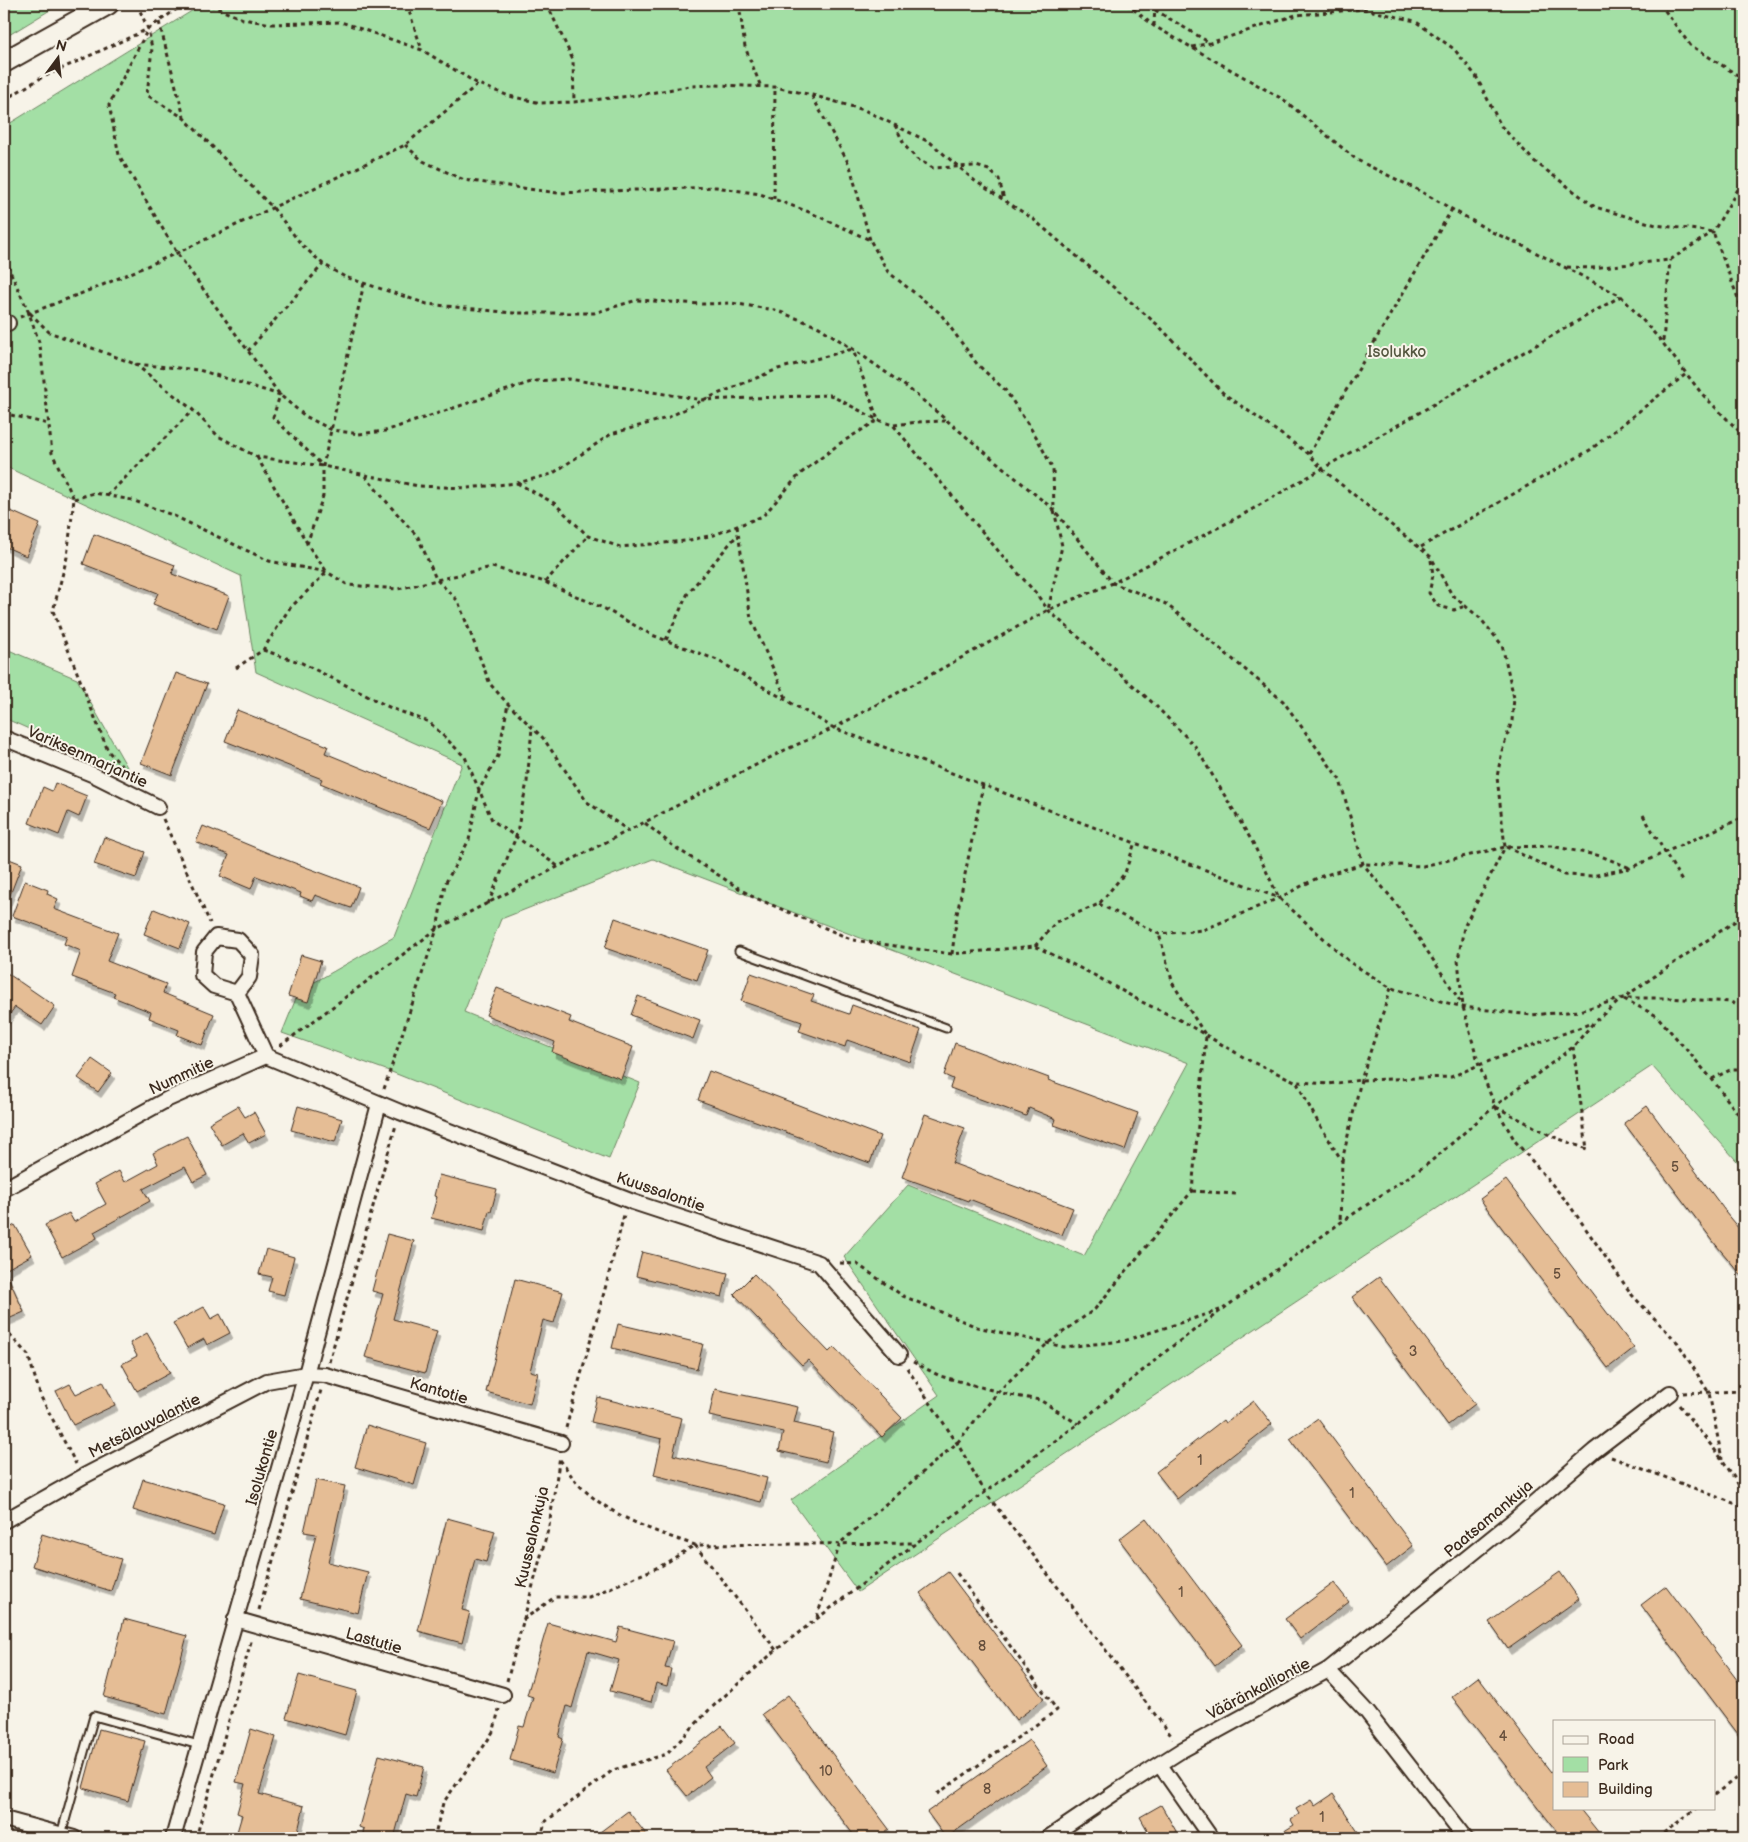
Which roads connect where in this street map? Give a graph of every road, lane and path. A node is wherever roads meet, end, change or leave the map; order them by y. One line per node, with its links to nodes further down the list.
1 (108, 4): 18 (main road)
2 (137, 4): 14 (path)
3 (184, 4): 12 (path)
4 (211, 4): 17 (path)
5 (411, 4): 17 (path)
6 (547, 4): 25 (path)
7 (739, 4): 21 (path)
8 (1127, 4): 13 (path)
9 (1155, 4): 11 (path)
10 (1660, 4): 19 (path)
11 (1155, 10): 13 (path); 15 (path)
12 (159, 21): 14 (path); 26 (path)
13 (1154, 26): 16 (path)
14 (148, 29): 24 (path); 26 (path); 37 (path)
15 (1210, 44): 16 (path); 35 (path)
16 (1191, 47): 34 (path)
17 (422, 50): 20 (path)
18 (4, 62)
19 (1744, 83)
20 (478, 84): 25 (path); 28 (path)
21 (761, 87): 22 (path); 25 (path)
22 (775, 87): 23 (path); 31 (path)
23 (812, 95): 27 (path); 36 (path)
24 (4, 100)
25 (574, 102)
26 (184, 118): 33 (path)
27 (894, 125): 29 (path); 29 (path)
28 (405, 145): 31 (path); 33 (path)
29 (959, 167): 32 (path); 32 (path)
30 (1744, 180): 35 (path)
31 (774, 199): 36 (path)
32 (1004, 200): 62 (path)
33 (273, 208): 37 (path); 40 (path)
34 (1452, 209): 41 (path); 62 (path)
35 (1713, 232): 39 (path); 45 (path)
36 (870, 240): 70 (path)
37 (177, 253): 44 (path); 49 (path)
38 (4, 258): 44 (path)
39 (1670, 260): 41 (path); 47 (path)
40 (323, 264): 42 (path); 49 (path)
41 (1564, 267): 43 (path)
42 (364, 283): 48 (path); 60 (path)
43 (1621, 296): 47 (path); 65 (path)
44 (29, 313): 46 (path); 50 (path); 58 (path)
45 (1744, 314)
46 (6, 324)
47 (1662, 342): 51 (path)
48 (852, 349): 53 (path); 56 (path); 57 (path)
49 (248, 351): 52 (path)
50 (135, 364): 52 (path); 54 (path)
51 (1686, 374): 61 (path); 75 (path)
52 (280, 395): 60 (path); 64 (path)
53 (703, 400): 56 (path); 60 (path); 67 (path)
54 (193, 410): 63 (path); 68 (path)
55 (4, 411): 58 (path)
56 (878, 420): 59 (path); 71 (path)
57 (946, 421): 59 (path); 70 (path)
58 (48, 424): 69 (path)
59 (893, 425): 82 (path)
60 (332, 430): 64 (path)
61 (1744, 436)
62 (1309, 454): 65 (path)
63 (257, 457): 64 (path); 74 (path)
64 (323, 466): 66 (path); 74 (path)
65 (1322, 469): 75 (path); 80 (path)
66 (365, 476): 67 (path); 78 (path)
67 (517, 482): 73 (path)
68 (107, 496): 69 (path); 77 (path)
69 (74, 499): 91 (path)
70 (1054, 510): 80 (path); 82 (path)
71 (737, 526): 72 (path); 73 (path)
72 (738, 534): 83 (path); 86 (path)
73 (588, 536): 79 (path)
74 (308, 544): 77 (path)
75 (1421, 547): 76 (path)
76 (1430, 557): 81 (path); 81 (path)
77 (326, 572): 78 (path); 84 (path)
78 (436, 579): 79 (path); 87 (path)
79 (545, 582): 83 (path)
80 (1113, 583): 82 (path); 103 (path)
81 (1465, 606): 101 (path)
82 (1048, 610): 89 (path); 107 (path)
83 (666, 640): 86 (path)
84 (263, 650): 85 (path); 93 (path)
85 (236, 668)
86 (787, 701): 89 (path)
87 (508, 704): 88 (path); 93 (path)
88 (532, 727): 98 (path); 99 (path)
89 (834, 728): 92 (path); 97 (path)
90 (4, 738): 94 (street, Variksenmarjantie)
91 (133, 779)
92 (983, 785): 100 (path); 116 (path)
93 (479, 790): 99 (path); 111 (path)
94 (158, 807): 113 (path)
95 (1642, 815): 102 (path)
96 (1744, 816): 102 (path)
97 (645, 823): 98 (path); 116 (path)
98 (630, 831): 104 (path)
99 (516, 837): 104 (path); 108 (path)
100 (1135, 842): 107 (path); 109 (path)
101 (1506, 847): 103 (path); 105 (path); 105 (path); 120 (path)
102 (1664, 852): 105 (path); 106 (path)
103 (1363, 864): 107 (path); 120 (path)
104 (559, 867): 108 (path)
105 (1630, 868)
106 (1683, 883)
107 (1280, 898): 112 (path); 117 (path)
108 (488, 904): 111 (path)
109 (1099, 904): 112 (path); 114 (path)
110 (1744, 915): 119 (path)
111 (437, 929): 126 (path); 132 (path)
112 (1159, 934): 124 (path)
113 (216, 937): 118 (street); 118 (street)
114 (1035, 946): 116 (path); 124 (path)
115 (739, 951): 123 (lane)
116 (952, 954)
117 (1391, 988): 120 (path); 130 (path)
118 (237, 993): 126 (street)
119 (1623, 998): 120 (path); 121 (path); 122 (path); 129 (path)
120 (1463, 1007): 127 (path)
121 (1744, 1009)
122 (1594, 1022): 125 (path); 127 (path)
123 (946, 1028)
124 (1206, 1036): 131 (path); 137 (path)
125 (1573, 1047): 133 (path); 133 (path)
126 (266, 1056): 132 (street); 136 (street, Nummitie)
127 (1479, 1065): 130 (path); 133 (path)
128 (1744, 1069): 129 (path)
129 (1712, 1079): 134 (path)
130 (1362, 1080): 131 (path); 135 (path)
131 (1297, 1082): 135 (path)
132 (379, 1104): 139 (street, Kuussalontie); 146 (street, Isolukontie)
133 (1495, 1106): 140 (path); 150 (path)
134 (1744, 1122)
135 (1342, 1161): 140 (path)
136 (4, 1189)
137 (1192, 1191): 138 (path); 144 (path)
138 (1237, 1194)
139 (627, 1200): 141 (street, Kuussalontie); 152 (path, Kuussalonkuja)
140 (1340, 1223): 142 (path)
141 (819, 1263): 144 (path); 145 (street)
142 (1223, 1309): 144 (path); 151 (path)
143 (4, 1329): 157 (path)
144 (1048, 1343): 148 (path)
145 (899, 1355): 148 (path); 153 (path)
146 (306, 1374): 152 (street, Kantotie); 157 (street, Metsälauvalantie); 166 (street, Isolukontie)
147 (1744, 1391): 150 (path)
148 (998, 1392): 151 (path); 153 (path)
149 (1670, 1393): 150 (path); 154 (street, Paatsamankuja); 155 (path)
150 (1709, 1393): 155 (path)
151 (1078, 1424): 158 (path)
152 (562, 1443): 156 (path, Kuussalonkuja)
153 (957, 1443): 158 (path); 162 (path)
154 (1594, 1451): 160 (path); 171 (street, Paatsamankuja)
155 (1722, 1459): 159 (path)
156 (559, 1460): 164 (path); 168 (path, Kuussalonkuja)
157 (84, 1476): 161 (street, Metsälauvalantie)
158 (985, 1492): 163 (path); 173 (path)
159 (1744, 1493)
160 (1744, 1507)
161 (4, 1521)
162 (840, 1543): 163 (path); 164 (path); 167 (path)
163 (916, 1543): 167 (path)
164 (695, 1545): 168 (path); 170 (path)
165 (956, 1572): 178 (path)
166 (235, 1619): 169 (street, Lastutie); 174 (street, Isolukontie)
167 (817, 1619): 170 (path)
168 (523, 1620): 172 (path, Kuussalonkuja)
169 (255, 1624): 172 (street, Lastutie); 184 (path)
170 (776, 1650): 186 (path)
171 (1328, 1670): 175 (street, Vääränkalliontie); 190 (street, Vääränkalliontie)
172 (503, 1695): 185 (path, Kuussalonkuja)
173 (1174, 1740)
174 (199, 1745): 182 (lane); 183 (street, Isolukontie)
175 (1160, 1764): 188 (street, Vääränkalliontie); 189 (street)
176 (1744, 1772): 177 (path)
177 (1716, 1793)
178 (937, 1794)
179 (1694, 1810): 191 (path)
180 (4, 1819): 182 (street)
181 (1034, 1833): 187 (path)
182 (68, 1837)
183 (173, 1838)
184 (196, 1838)
185 (434, 1838)
186 (540, 1838)
187 (1026, 1838)
188 (1048, 1838)
189 (1210, 1838)
190 (1465, 1838)
191 (1657, 1838)

